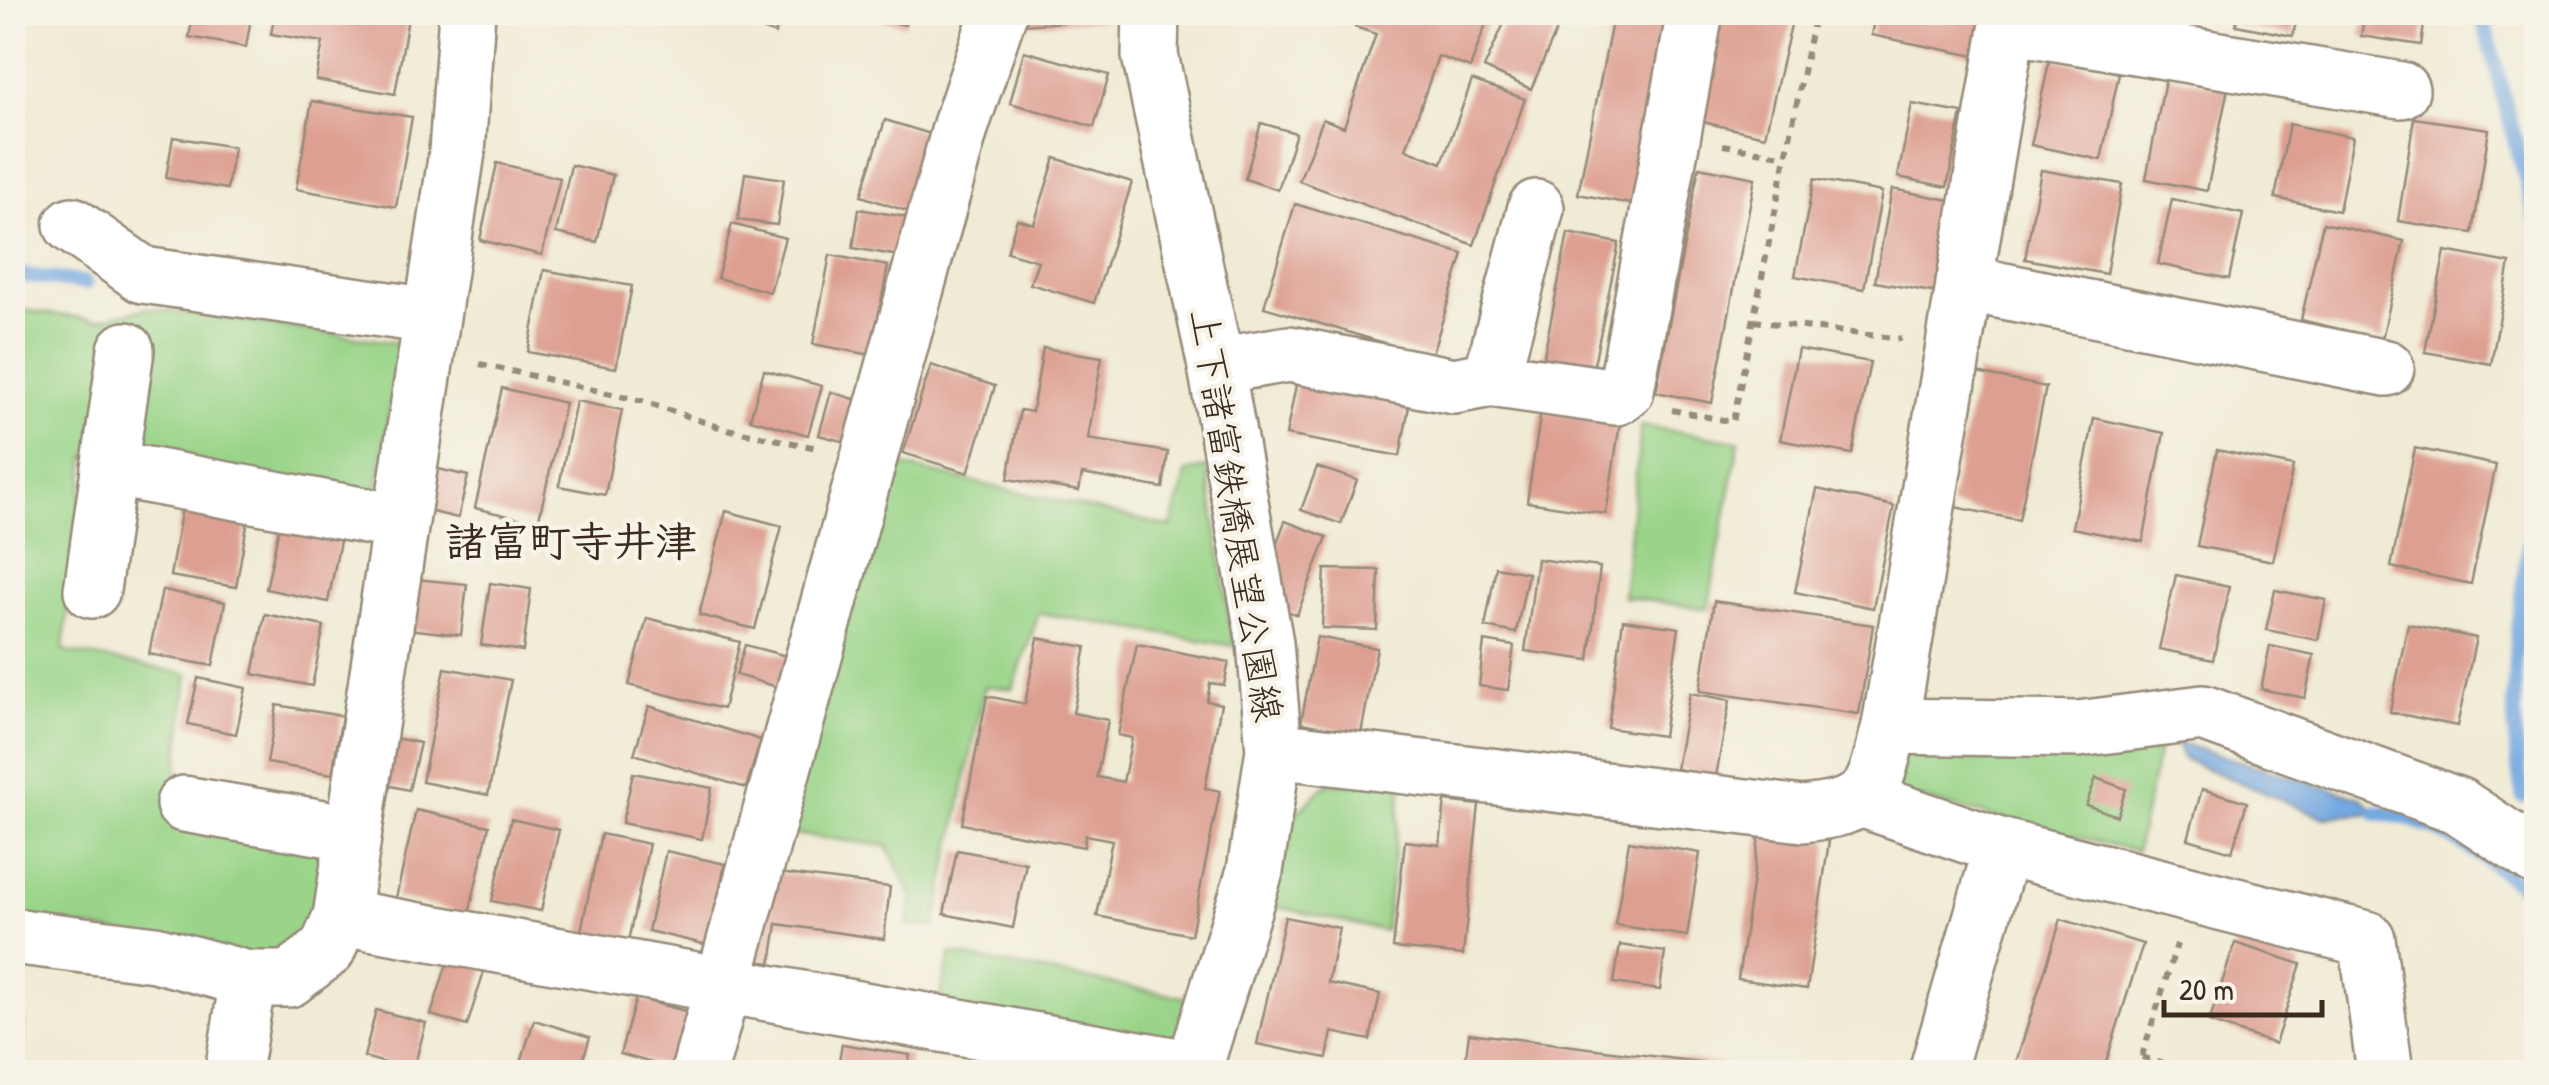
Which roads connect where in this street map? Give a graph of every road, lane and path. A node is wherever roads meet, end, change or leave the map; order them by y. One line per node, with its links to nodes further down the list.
1 (467, 12): 12 (street)
2 (999, 12): 19 (street)
3 (1151, 12): 15 (street, 上下諸富鉄橋展望公園線)
4 (1695, 12): 18 (street)
5 (1815, 12): 11 (path)
6 (2009, 19): 7 (street); 10 (street)
7 (2401, 90)
8 (1536, 208): 17 (street)
9 (72, 225): 12 (street)
10 (1964, 283): 13 (street); 16 (street)
11 (1754, 321): 13 (path); 18 (path)
12 (428, 333): 19 (path); 21 (street)
13 (1954, 346): 23 (street)
14 (126, 350): 20 (street)
15 (1216, 366): 17 (street); 24 (street, 上下諸富鉄橋展望公園線)
16 (2386, 368)
17 (1491, 379): 18 (street)
18 (1626, 390)
19 (868, 459): 34 (street)
20 (109, 468): 21 (street); 22 (street)
21 (398, 522): 27 (street)
22 (92, 590)
23 (1890, 726): 25 (street); 29 (street)
24 (1274, 750): 25 (street); 36 (street, 上下諸富鉄橋展望公園線)
25 (1864, 800): 28 (street)
26 (184, 804): 27 (street)
27 (353, 833): 31 (street)
28 (2002, 847): 30 (street); 39 (street)
29 (2536, 857)
30 (2192, 895): 35 (path); 42 (street)
31 (341, 917): 33 (street); 34 (street)
32 (12, 936): 33 (street)
33 (248, 980): 37 (street)
34 (720, 982): 36 (street); 38 (street)
35 (2142, 1057): 40 (path); 41 (path)
36 (1194, 1071)
37 (233, 1072)
38 (699, 1072)
39 (1938, 1072)
40 (2137, 1072)
41 (2190, 1072)
42 (2385, 1072)

